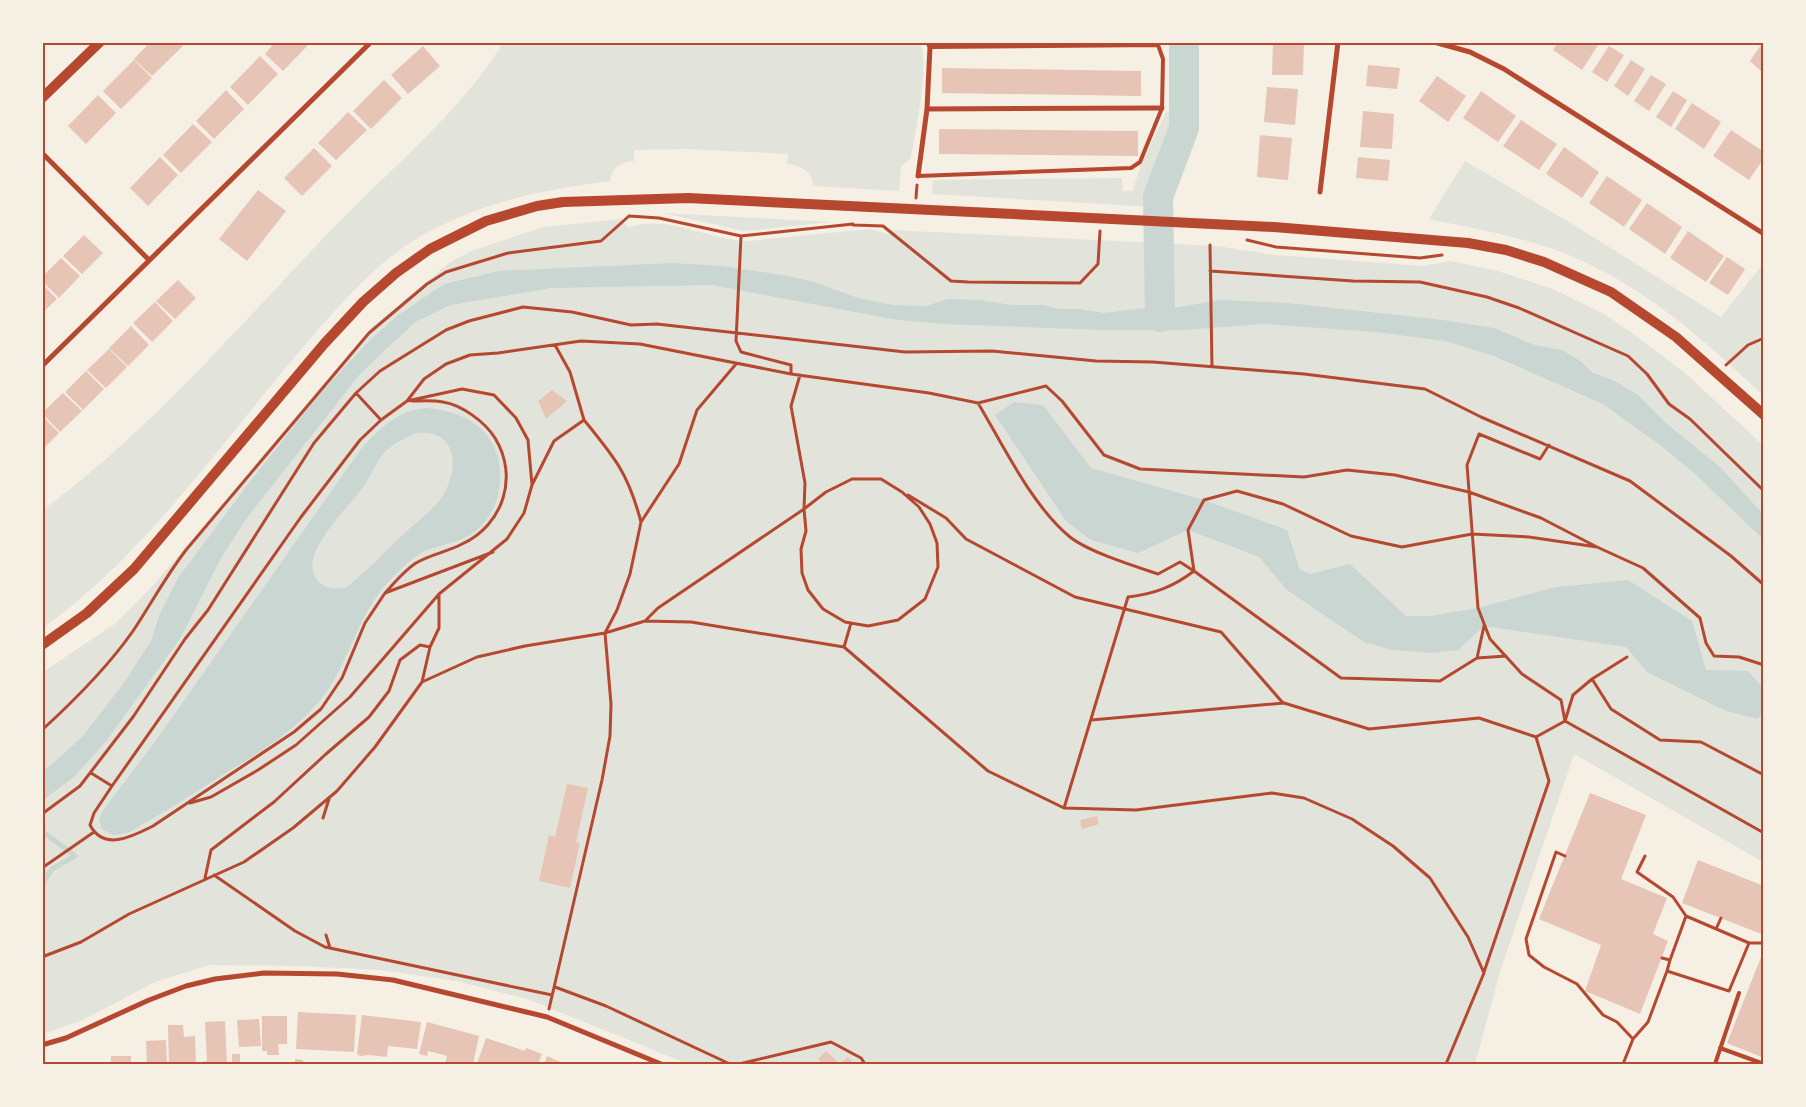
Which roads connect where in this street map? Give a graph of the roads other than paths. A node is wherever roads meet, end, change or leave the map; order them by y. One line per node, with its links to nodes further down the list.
1 (100, 42): 6 (main road)
2 (370, 42): 13 (street)
3 (1338, 42): 11 (street)
4 (1434, 42): 12 (street)
5 (929, 45): 7 (lane); 8 (street)
6 (42, 98)
7 (1162, 108): 8 (street); 10 (lane)
8 (927, 109): 10 (street)
9 (42, 153): 13 (street)
10 (918, 176)
11 (1320, 192)
12 (1764, 234)
13 (150, 260): 14 (street)
14 (42, 366)
15 (1764, 414): 16 (main road)
16 (42, 645)
17 (1739, 994): 19 (lane)
18 (42, 1045): 20 (street)
19 (1720, 1048): 21 (lane); 22 (lane)
20 (661, 1064)
21 (1714, 1064)
22 (1764, 1064)

